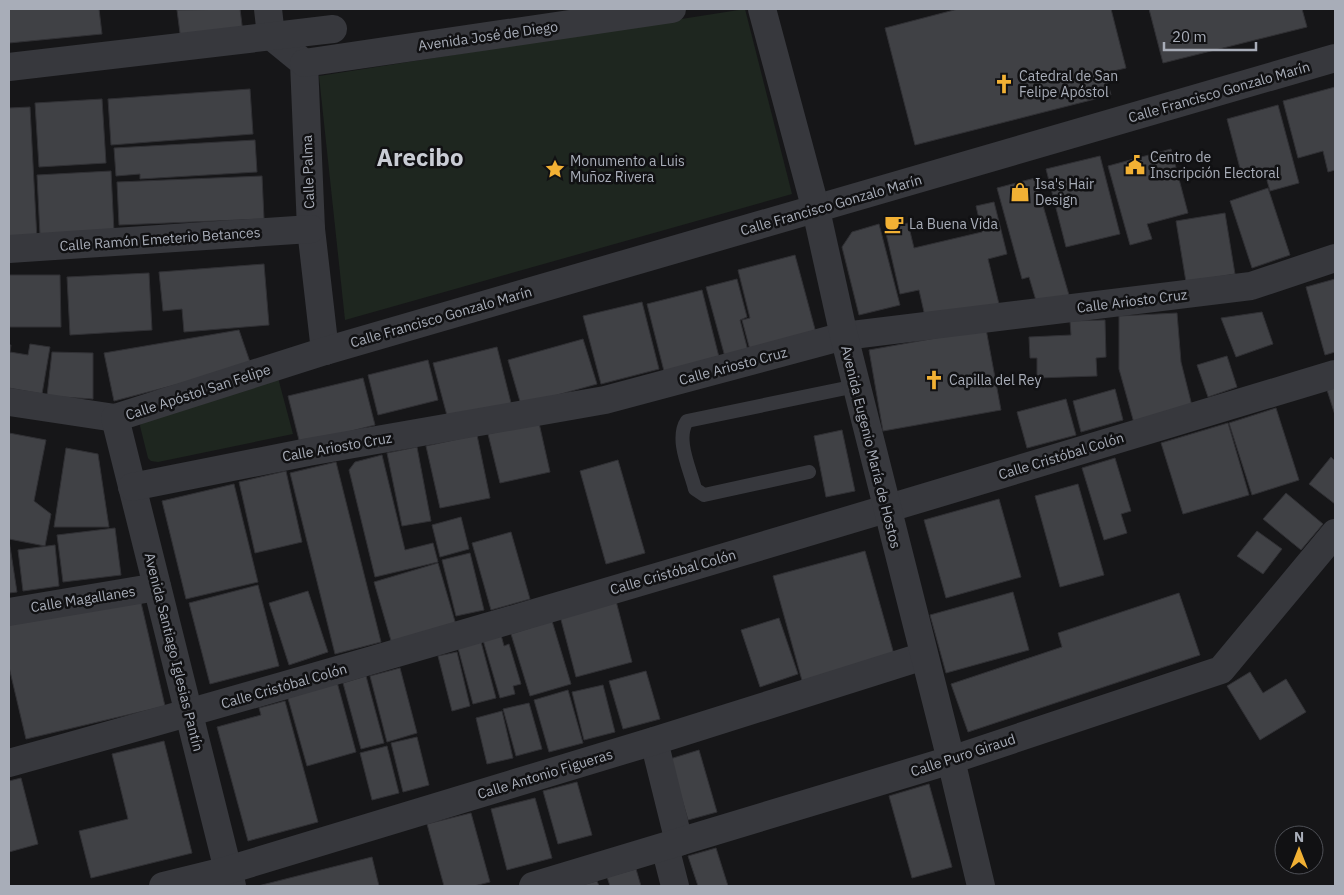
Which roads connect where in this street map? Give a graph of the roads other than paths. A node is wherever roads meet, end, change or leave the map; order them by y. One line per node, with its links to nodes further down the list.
1 (268, 9): 5 (street)
2 (672, 9): 6 (street, Avenida José de Diego)
3 (762, 9): 10 (street, Avenida Eugenio María de Hostos)
4 (332, 19): 5 (street); 6 (street)
5 (271, 36): 8 (street); 9 (street)
6 (337, 58): 8 (street, Avenida José de Diego)
7 (1335, 58): 10 (street, Calle Francisco Gonzalo Marín)
8 (304, 64): 11 (street, Calle Palma)
9 (9, 66)
10 (816, 210): 14 (street, Avenida Eugenio María de Hostos); 15 (street, Calle Francisco Gonzalo Marín)
11 (311, 228): 12 (street, Calle Ramón Emeterio Betances); 15 (street, Calle Palma)
12 (9, 249)
13 (1335, 258): 14 (street, Calle Ariosto Cruz)
14 (844, 336): 17 (street, Avenida Eugenio María de Hostos); 21 (street, Calle Ariosto Cruz)
15 (325, 351): 19 (street, Calle Apóstol San Felipe)
16 (1335, 374): 22 (street, Calle Cristóbal Colón)
17 (856, 386): 20 (lane); 22 (street, Avenida Eugenio María de Hostos)
18 (9, 402): 19 (street, Calle Apóstol San Felipe)
19 (115, 418): 21 (street, Avenida Santiago Iglesias Pantín)
20 (809, 472)
21 (132, 487): 24 (street, Avenida Santiago Iglesias Pantín)
22 (886, 509): 26 (street, Avenida Eugenio María de Hostos); 27 (street, Calle Cristóbal Colón)
23 (1335, 533): 29 (street, Calle Puro Giraud)
24 (157, 587): 25 (street, Calle Magallanes); 27 (street, Avenida Santiago Iglesias Pantín)
25 (9, 612)
26 (924, 656): 28 (street, Calle Antonio Figueras); 29 (street, Avenida Eugenio María de Hostos)
27 (190, 713): 30 (street, Calle Cristóbal Colón); 32 (street, Avenida Santiago Iglesias Pantín)
28 (654, 741): 31 (street); 32 (street, Calle Antonio Figueras)
29 (952, 760): 31 (street, Calle Puro Giraud); 36 (street, Avenida Eugenio María de Hostos)
30 (9, 764)
31 (672, 844): 33 (street, Calle Puro Giraud); 35 (street)
32 (230, 878): 34 (street, Calle Antonio Figueras)
33 (540, 885)
34 (163, 886)
35 (675, 886)
36 (980, 886)

